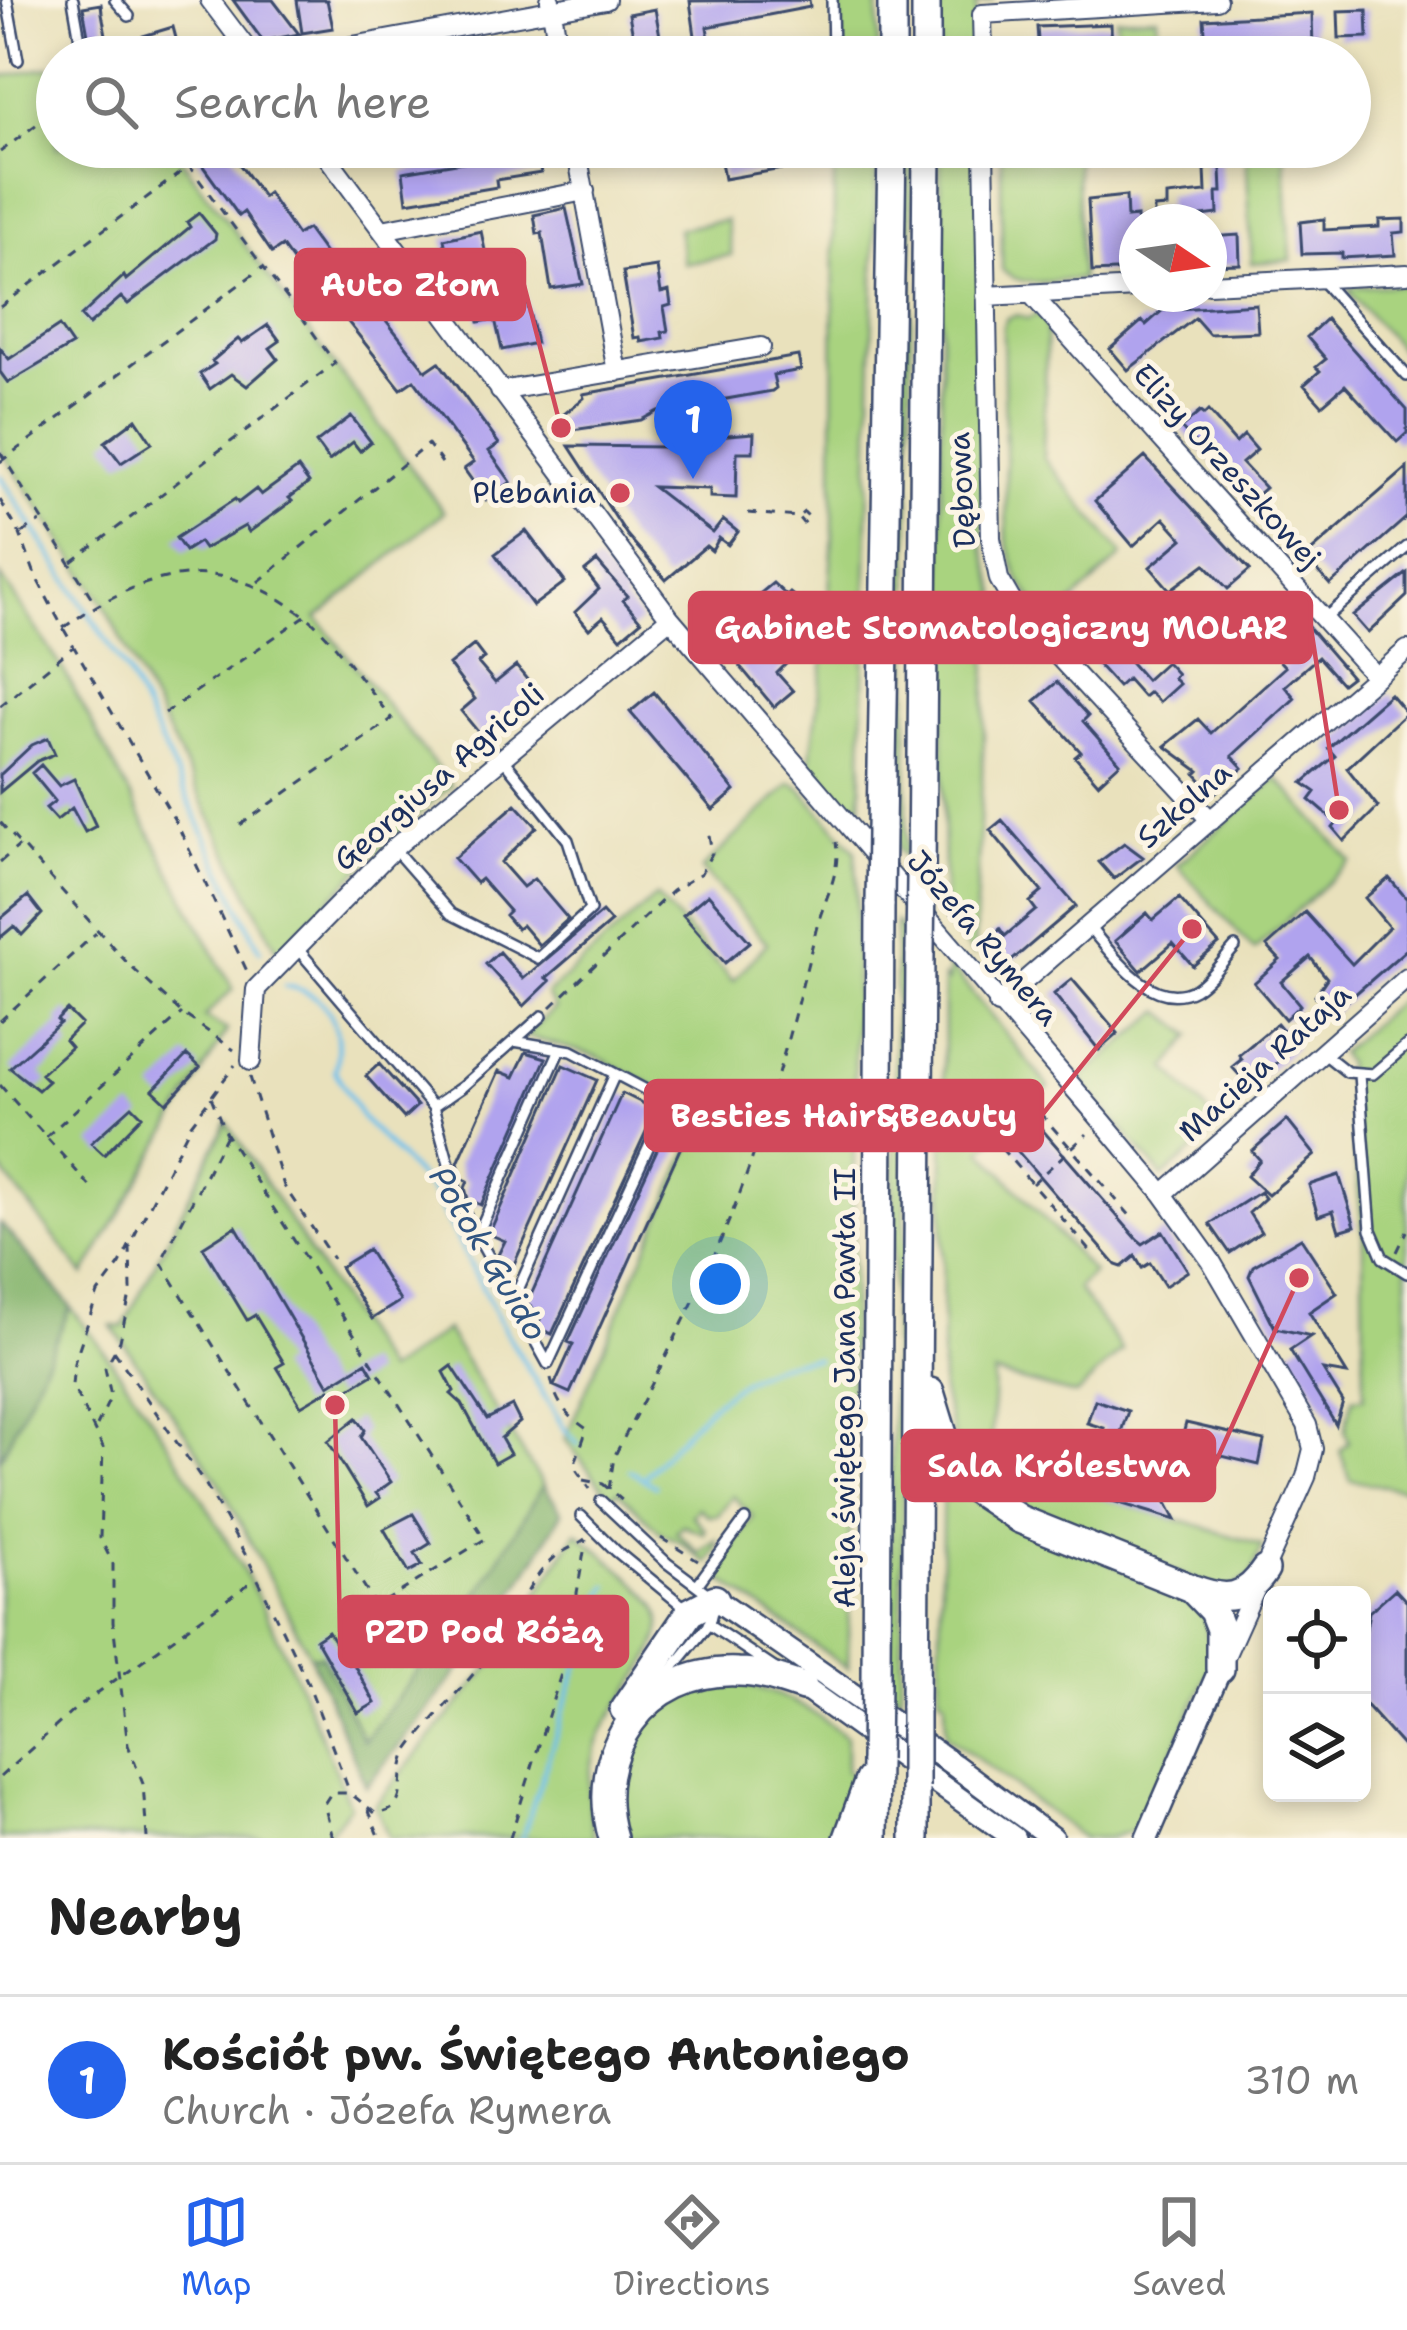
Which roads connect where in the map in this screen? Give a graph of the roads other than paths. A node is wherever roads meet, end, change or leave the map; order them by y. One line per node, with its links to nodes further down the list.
1 (7, 0): 20 (lane)
2 (74, 0): 13 (lane)
3 (115, 0): 12 (lane)
4 (210, 0): 14 (street)
5 (606, 0): 10 (street)
6 (832, 0): 17 (lane)
7 (892, 0): 18 (main road)
8 (926, 0): 19 (main road)
9 (1217, 0): 11 (street)
10 (551, 5): 15 (street); 16 (street)
11 (994, 9)
12 (129, 16)
13 (80, 36)
14 (237, 36)
15 (397, 36)
16 (556, 36)
17 (833, 36)
18 (892, 36)
19 (926, 36)
20 (18, 60)
21 (336, 168): 27 (street, Józefa Rymera)
22 (580, 168): 26 (street)
23 (892, 168): 76 (main road, Aleja świętego Jana Pawła II, bridge)
24 (927, 168): 64 (main road, bridge)
25 (984, 168): 33 (street, Dębowa)
26 (584, 191): 27 (street); 35 (street)
27 (382, 230): 37 (street, Józefa Rymera)
28 (1407, 274): 29 (street)
29 (1320, 278): 30 (street); 36 (lane)
30 (1227, 283)
31 (1119, 289): 32 (street)
32 (1032, 295): 33 (street); 40 (street, Elizy Orzeszkowej)
33 (986, 296): 44 (street, Dębowa)
34 (761, 347): 35 (street)
35 (617, 372): 37 (street)
36 (1407, 376)
37 (500, 392): 39 (street, Józefa Rymera)
38 (1407, 547): 40 (lane)
39 (670, 619): 43 (street, Georgiusa Agricoli); 50 (street, Józefa Rymera)
40 (1324, 619): 42 (street, Elizy Orzeszkowej)
41 (1407, 650): 42 (street, Szkolna)
42 (1376, 677): 44 (street, Szkolna)
43 (502, 758): 45 (street, Georgiusa Agricoli); 45 (lane)
44 (1211, 821): 46 (street, Szkolna)
45 (394, 848): 48 (street, Georgiusa Agricoli)
46 (1088, 926): 47 (lane); 50 (street, Szkolna)
47 (1235, 947)
48 (297, 948): 56 (street, Georgiusa Agricoli); 59 (lane)
49 (1407, 978): 55 (street, Macieja Rataja)
50 (998, 1004): 60 (street, Józefa Rymera)
51 (542, 1016): 52 (lane)
52 (514, 1041): 54 (lane); 59 (lane)
53 (1407, 1045): 58 (lane)
54 (560, 1049): 57 (lane); 61 (lane)
55 (1322, 1052): 58 (lane); 60 (street, Macieja Rataja)
56 (251, 1061)
57 (615, 1074): 63 (lane); 63 (lane)
58 (1359, 1075): 62 (lane)
59 (433, 1107): 61 (lane)
60 (1163, 1194): 68 (street, Józefa Rymera)
61 (477, 1237): 63 (lane)
62 (1407, 1273)
63 (513, 1300)
64 (920, 1323): 70 (main road); 81 (main road, bridge)
65 (601, 1502): 71 (lane)
66 (581, 1516): 69 (lane)
67 (745, 1520): 71 (lane)
68 (1265, 1570): 70 (main road); 73 (street, Józefa Rymera)
69 (652, 1582): 71 (lane); 72 (lane)
70 (1191, 1588): 73 (main road)
71 (703, 1605): 72 (main road); 74 (lane); 75 (lane); 83 (street)
72 (670, 1641): 77 (main road)
73 (1220, 1669): 84 (street, Józefa Rymera)
74 (802, 1687): 75 (main road); 82 (street)
75 (641, 1706): 78 (main road)
76 (875, 1762): 79 (main road); 80 (main road, Aleja świętego Jana Pawła II)
77 (600, 1838)
78 (613, 1838)
79 (848, 1838)
80 (874, 1838)
81 (915, 1838)
82 (1014, 1838)
83 (1052, 1838)
84 (1147, 1838)

